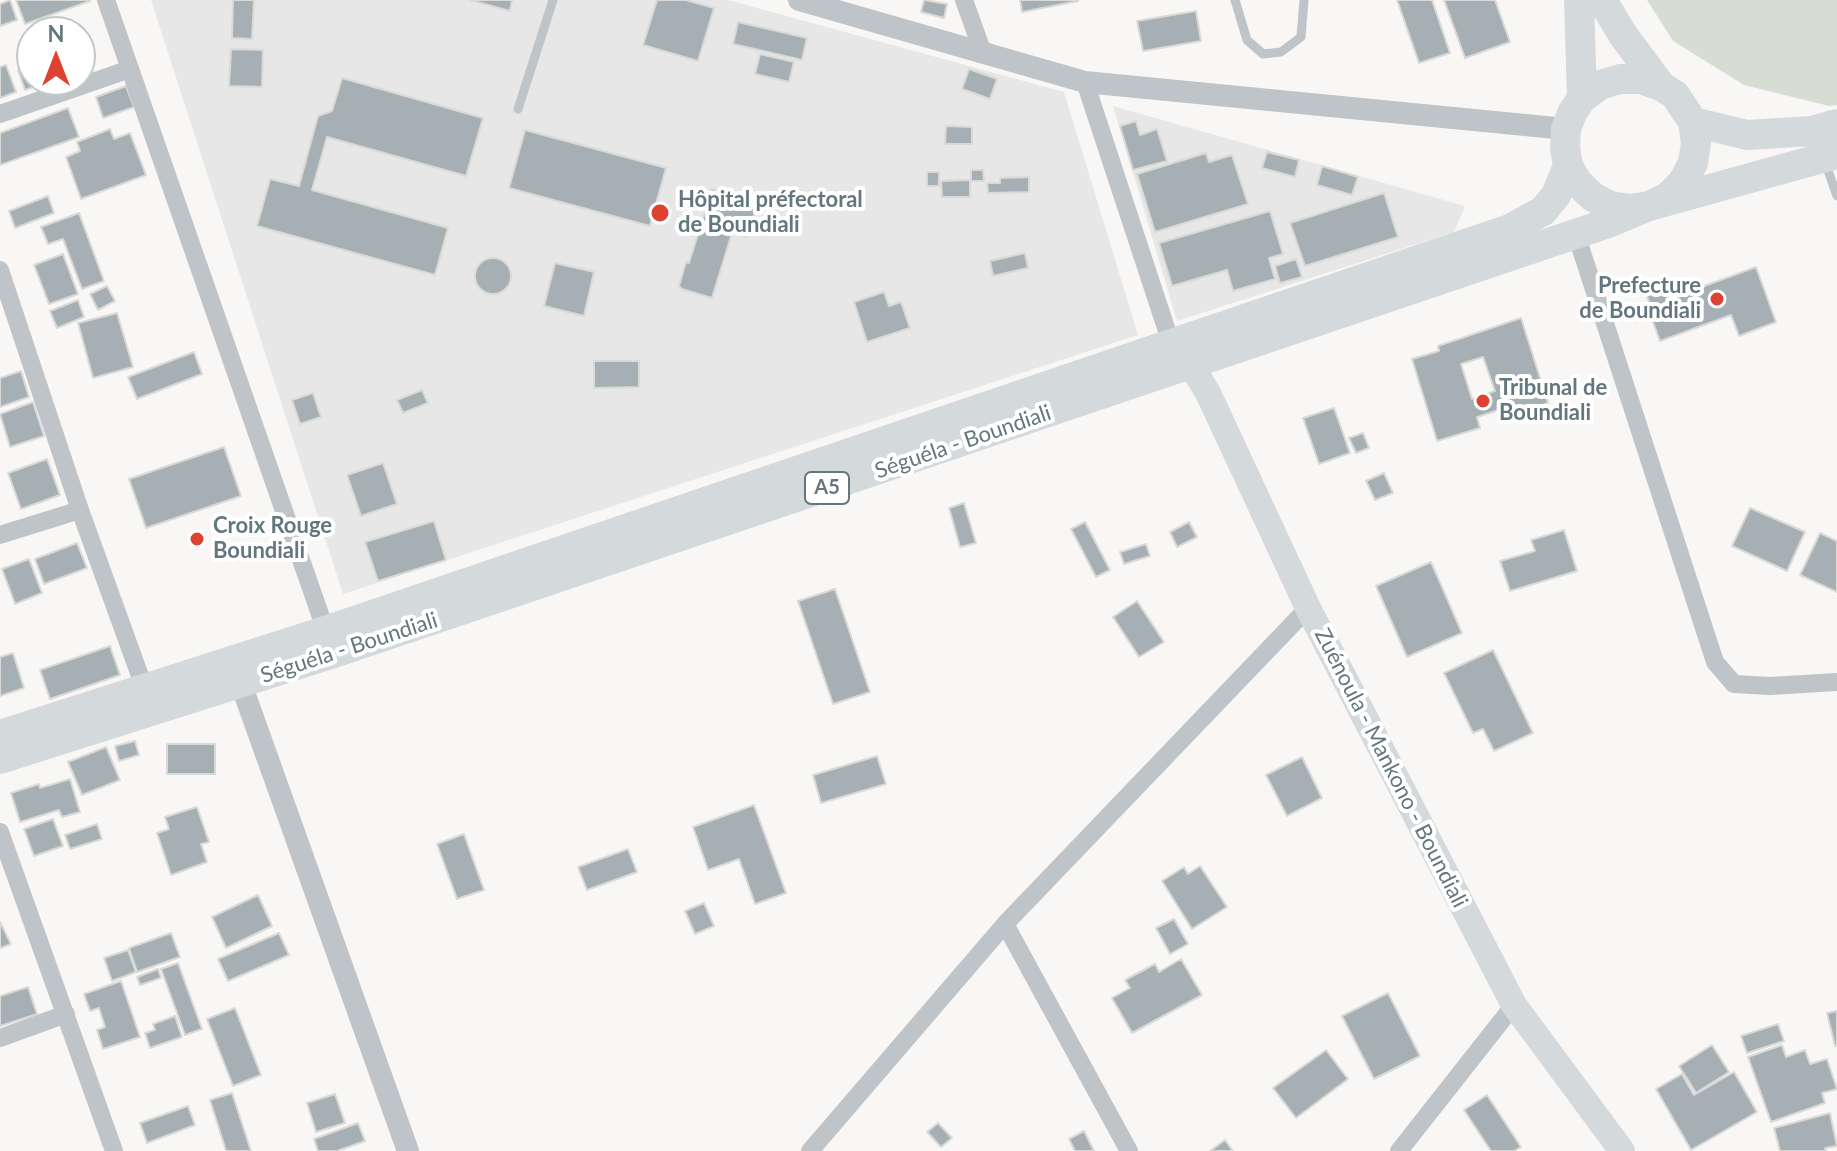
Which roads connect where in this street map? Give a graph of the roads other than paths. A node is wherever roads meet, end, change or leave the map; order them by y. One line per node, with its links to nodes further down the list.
1 (106, 0): 10 (street)
2 (553, 0): 14 (lane)
3 (799, 0): 9 (street)
4 (964, 0): 9 (street)
5 (1235, 0): 8 (lane)
6 (1579, 0): 13 (main road)
7 (1602, 0): 12 (main road)
8 (1305, 1)
9 (983, 53): 11 (street)
10 (130, 69): 15 (street); 29 (street)
11 (1085, 82): 18 (street); 25 (street)
12 (1661, 86): 13 (main road); 16 (main road)
13 (1582, 98): 18 (main road)
14 (518, 109)
15 (0, 114)
16 (1693, 122): 17 (main road); 22 (main road, Séguéla - Boundiali)
17 (1837, 124)
18 (1566, 129): 20 (main road, Séguéla - Boundiali)
19 (1831, 156): 21 (lane); 22 (main road)
20 (1568, 166): 22 (main road); 25 (main road, Séguéla - Boundiali / A5)
21 (1837, 196)
22 (1649, 206): 23 (main road, Séguéla - Boundiali / A5)
23 (1576, 234): 25 (main road, Séguéla - Boundiali / A5); 30 (street)
24 (0, 270): 26 (street)
25 (1183, 355): 28 (main road, Zuénoula - Mankono - Boundiali); 29 (main road, Séguéla - Boundiali / A5)
26 (80, 510): 27 (street); 32 (street)
27 (0, 535)
28 (1308, 608): 36 (street); 37 (main road, Zuénoula - Mankono - Boundiali)
29 (330, 642): 31 (main road, Séguéla - Boundiali / A5); 32 (main road, Séguéla - Boundiali / A5)
30 (1837, 682)
31 (241, 684): 32 (main road, Séguéla - Boundiali / A5); 41 (street)
32 (149, 700): 33 (main road, Séguéla - Boundiali / A5); 34 (main road, Séguéla - Boundiali / A5)
33 (0, 735)
34 (0, 759)
35 (0, 832): 38 (street)
36 (1005, 924): 42 (street); 43 (street)
37 (1514, 1005): 44 (street); 45 (main road, Zuénoula - Mankono - Boundiali)
38 (66, 1014): 39 (street); 40 (street)
39 (0, 1038)
40 (114, 1151)
41 (408, 1151)
42 (810, 1151)
43 (1129, 1151)
44 (1399, 1151)
45 (1622, 1151)

